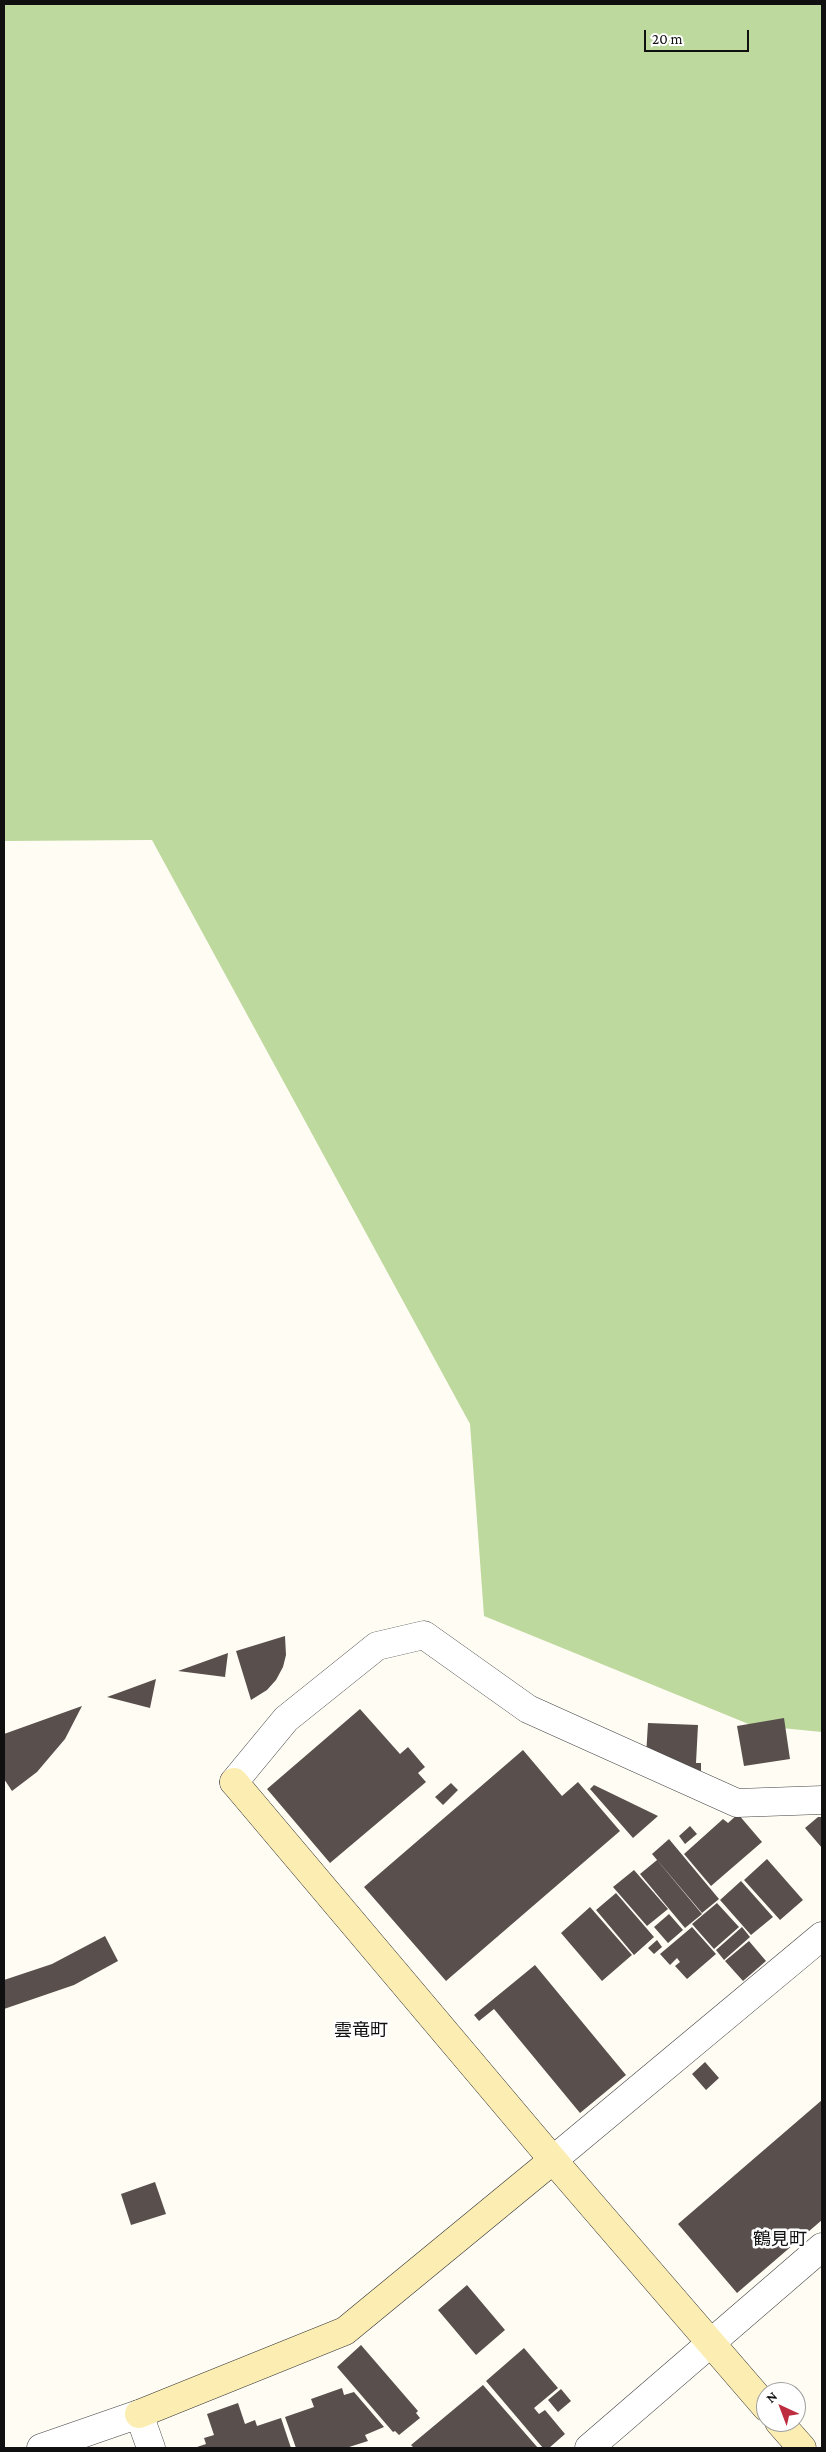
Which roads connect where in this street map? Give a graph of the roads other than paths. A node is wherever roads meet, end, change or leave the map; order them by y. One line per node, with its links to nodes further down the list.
1 (822, 1800): 3 (street)
2 (822, 1936): 3 (street)
3 (552, 2160): 5 (street); 7 (street)
4 (822, 2247): 5 (street)
5 (711, 2343): 6 (street); 11 (street)
6 (756, 2395)
7 (139, 2414): 9 (street); 10 (street)
8 (788, 2432): 12 (street)
9 (40, 2448)
10 (151, 2448)
11 (589, 2448)
12 (802, 2448)

